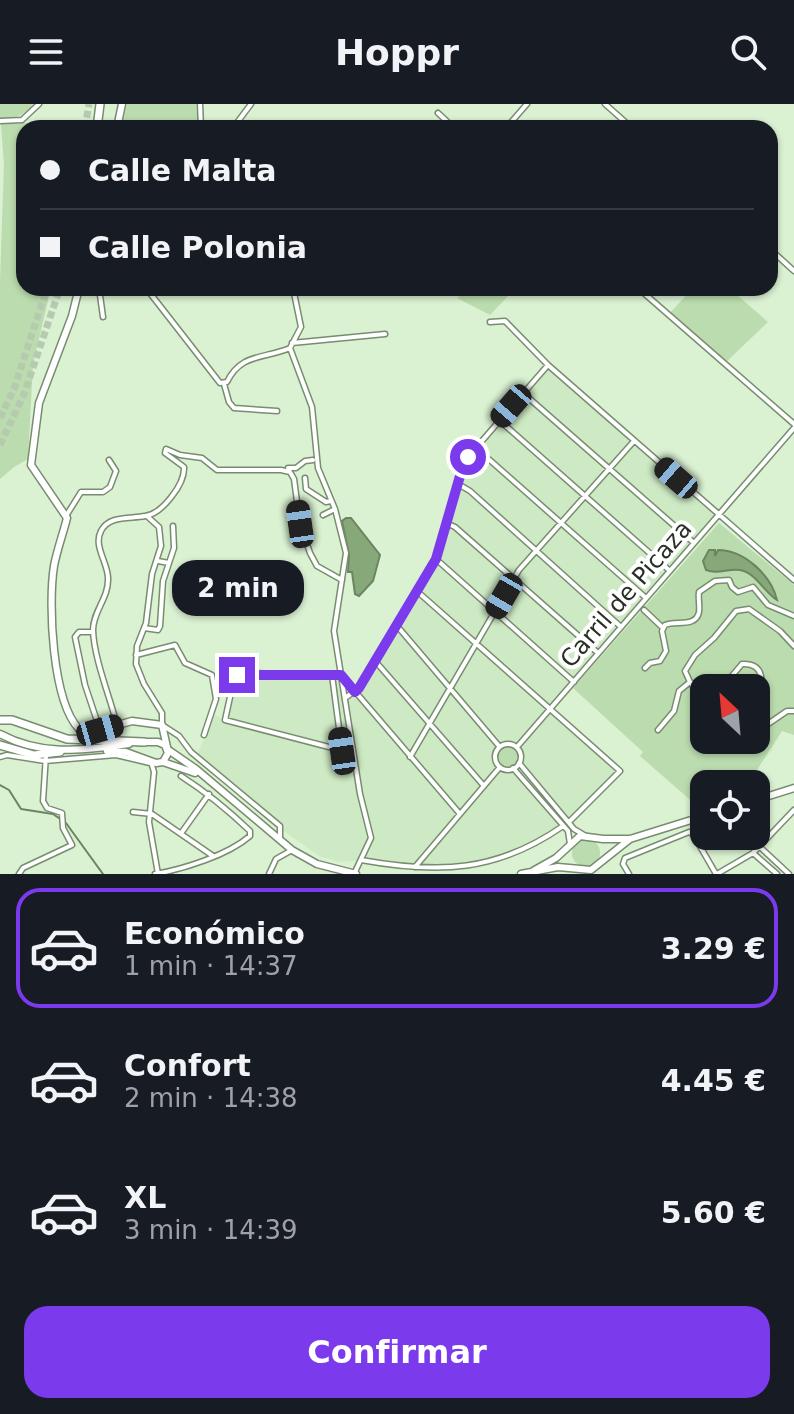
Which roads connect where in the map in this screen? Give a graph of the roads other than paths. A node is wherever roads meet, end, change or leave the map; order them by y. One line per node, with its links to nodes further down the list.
1 (39, 104): 5 (street)
2 (527, 104): 7 (street)
3 (605, 104): 8 (street)
4 (438, 113): 6 (street)
5 (22, 120)
6 (445, 120)
7 (513, 120)
8 (623, 120)
9 (778, 256): 10 (street)
10 (794, 271)
11 (77, 296): 39 (main road)
12 (100, 296): 16 (street)
13 (152, 296): 21 (street)
14 (295, 296): 19 (street)
15 (647, 296): 25 (street)
16 (103, 317)
17 (490, 322): 20 (street)
18 (385, 334): 19 (street)
19 (291, 345): 21 (street); 35 (street)
20 (548, 365): 22 (street); 26 (street)
21 (224, 384): 23 (street)
22 (523, 393): 24 (street); 31 (street)
23 (277, 411)
24 (499, 420): 27 (street); 34 (street)
25 (794, 426): 37 (street, Carril de Picaza)
26 (634, 441): 31 (street); 37 (street)
27 (475, 447): 33 (street); 42 (street)
28 (109, 460): 39 (street)
29 (313, 460): 30 (street)
30 (288, 468)
31 (609, 468): 34 (street); 44 (street)
32 (305, 478): 35 (street)
33 (457, 484): 41 (street); 45 (street)
34 (585, 496): 42 (street); 49 (street)
35 (331, 501): 36 (street)
36 (335, 509): 38 (street); 51 (street)
37 (719, 514): 44 (street, Carril de Picaza); 52 (street)
38 (323, 515)
39 (66, 516): 85 (main road)
40 (148, 517): 47 (street); 51 (street); 62 (street)
41 (446, 523): 46 (street); 50 (street)
42 (561, 523): 45 (street); 54 (street)
43 (173, 526): 48 (street)
44 (694, 543): 49 (street, Carril de Picaza)
45 (537, 551): 50 (street); 59 (street)
46 (436, 559): 53 (street); 56 (street)
47 (157, 561): 48 (street); 60 (street)
48 (169, 563): 60 (street)
49 (670, 571): 54 (street, Carril de Picaza)
50 (514, 579): 56 (street); 65 (street)
51 (343, 580): 72 (street)
52 (794, 580)
53 (418, 592): 58 (street); 63 (street)
54 (646, 598): 59 (street, Carril de Picaza)
55 (644, 610): 61 (street)
56 (495, 612): 63 (street); 73 (street)
57 (794, 616): 61 (street)
58 (398, 627): 67 (street); 75 (street)
59 (621, 627): 65 (street, Carril de Picaza)
60 (144, 628): 66 (street)
61 (663, 628): 68 (street)
62 (93, 632): 83 (street); 85 (street)
63 (477, 644): 75 (street); 78 (street)
64 (794, 646): 74 (street)
65 (598, 653): 73 (street, Carril de Picaza)
66 (136, 655): 84 (street); 88 (street)
67 (376, 662): 76 (street); 82 (street)
68 (645, 668)
69 (734, 674): 70 (street)
70 (761, 674)
71 (332, 675): 72 (street); 95 (street); 95 (street)
72 (341, 675): 76 (street); 77 (street)
73 (574, 682): 78 (street, Carril de Picaza)
74 (690, 682): 86 (street)
75 (450, 688): 82 (street); 91 (street)
76 (355, 692): 77 (street); 99 (street)
77 (345, 698): 97 (street)
78 (550, 709): 92 (street, Carril de Picaza); 118 (street)
79 (794, 711): 81 (street)
80 (1, 720): 89 (highway)
81 (770, 723)
82 (430, 724): 99 (street); 109 (street)
83 (117, 725): 84 (main road); 85 (main road)
84 (162, 725): 89 (main road); 93 (main road); 125 (street)
85 (100, 730)
86 (658, 730)
87 (0, 734): 96 (main road)
88 (204, 735)
89 (151, 742): 93 (main road); 94 (main road); 101 (main road)
90 (0, 745): 100 (highway)
91 (499, 746): 92 (street); 104 (street)
92 (517, 747): 103 (street)
93 (167, 748): 102 (main road); 108 (main road)
94 (96, 749): 96 (main road); 101 (main road)
95 (342, 751): 97 (street)
96 (60, 752): 100 (highway)
97 (353, 753): 132 (street)
98 (0, 757): 100 (street)
99 (410, 757): 116 (street)
100 (46, 758): 101 (street); 139 (street)
101 (151, 761): 102 (main road); 106 (street)
102 (162, 762): 106 (street); 108 (main road)
103 (519, 763): 105 (street); 118 (street)
104 (500, 767): 105 (street); 109 (street)
105 (513, 768): 119 (street)
106 (154, 772): 115 (street)
107 (181, 776): 111 (street)
108 (204, 777): 125 (main road)
109 (484, 786): 116 (street)
110 (794, 788): 112 (main road)
111 (209, 794): 120 (street); 131 (street)
112 (770, 796)
113 (794, 810): 122 (street)
114 (133, 812): 115 (street)
115 (150, 813): 120 (street); 140 (street)
116 (460, 814): 134 (street)
117 (690, 820): 124 (main road)
118 (569, 822): 121 (street)
119 (563, 826): 126 (street); 134 (street)
120 (182, 832): 131 (street)
121 (584, 835): 123 (main road); 126 (main road)
122 (770, 836)
123 (595, 837): 124 (main road); 133 (main road)
124 (630, 839): 133 (main road)
125 (280, 841): 127 (main road)
126 (570, 845): 136 (main road); 137 (main road)
127 (292, 850): 138 (main road); 141 (street)
128 (756, 850): 130 (street)
129 (763, 850): 148 (street)
130 (753, 853): 146 (street); 147 (street)
131 (213, 856): 140 (street)
132 (361, 860): 134 (street); 142 (street)
133 (601, 862): 137 (main road); 144 (main road)
134 (415, 867)
135 (794, 868): 148 (street)
136 (533, 871): 137 (main road); 143 (main road)
137 (581, 871)
138 (343, 873): 142 (main road)
139 (19, 874)
140 (157, 874)
141 (269, 874)
142 (355, 874)
143 (521, 874)
144 (598, 874)
145 (629, 874): 146 (street)
146 (716, 874)
147 (777, 874)
148 (789, 874)

